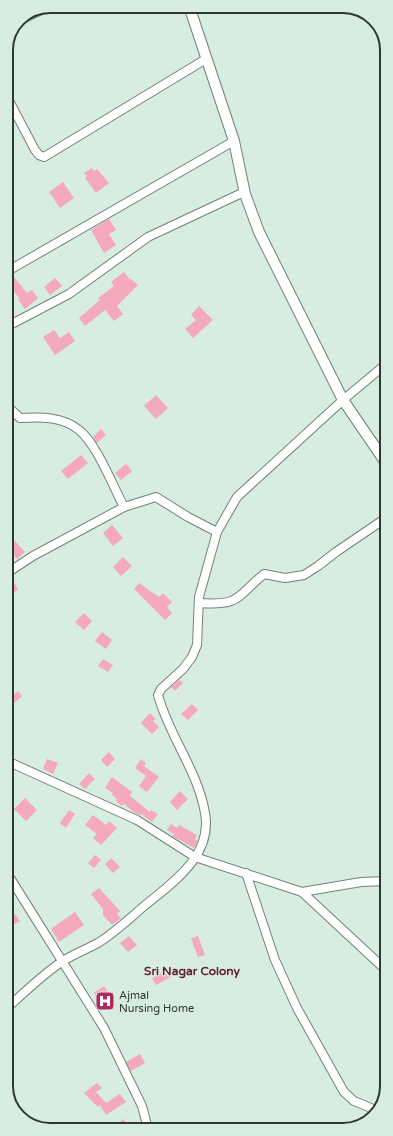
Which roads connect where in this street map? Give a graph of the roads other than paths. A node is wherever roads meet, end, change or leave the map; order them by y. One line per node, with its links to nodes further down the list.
1 (191, 13): 2 (street)
2 (206, 59): 3 (street); 4 (street)
3 (13, 108)
4 (234, 141): 5 (street); 6 (street)
5 (244, 192): 7 (street); 9 (street)
6 (13, 268)
7 (13, 323)
8 (380, 369): 9 (street)
9 (343, 400): 11 (street); 14 (street)
10 (13, 413): 12 (street)
11 (380, 454)
12 (124, 507): 14 (street); 15 (street)
13 (380, 522): 16 (street)
14 (217, 532): 16 (street)
15 (13, 569)
16 (199, 603): 18 (street)
17 (13, 764): 18 (street)
18 (195, 857): 19 (street); 23 (street)
19 (246, 873): 22 (street); 26 (street)
20 (380, 881): 22 (street)
21 (13, 882): 23 (street)
22 (302, 892): 24 (street)
23 (63, 961): 25 (street); 27 (street)
24 (380, 964)
25 (13, 1003)
26 (372, 1110)
27 (146, 1123)

